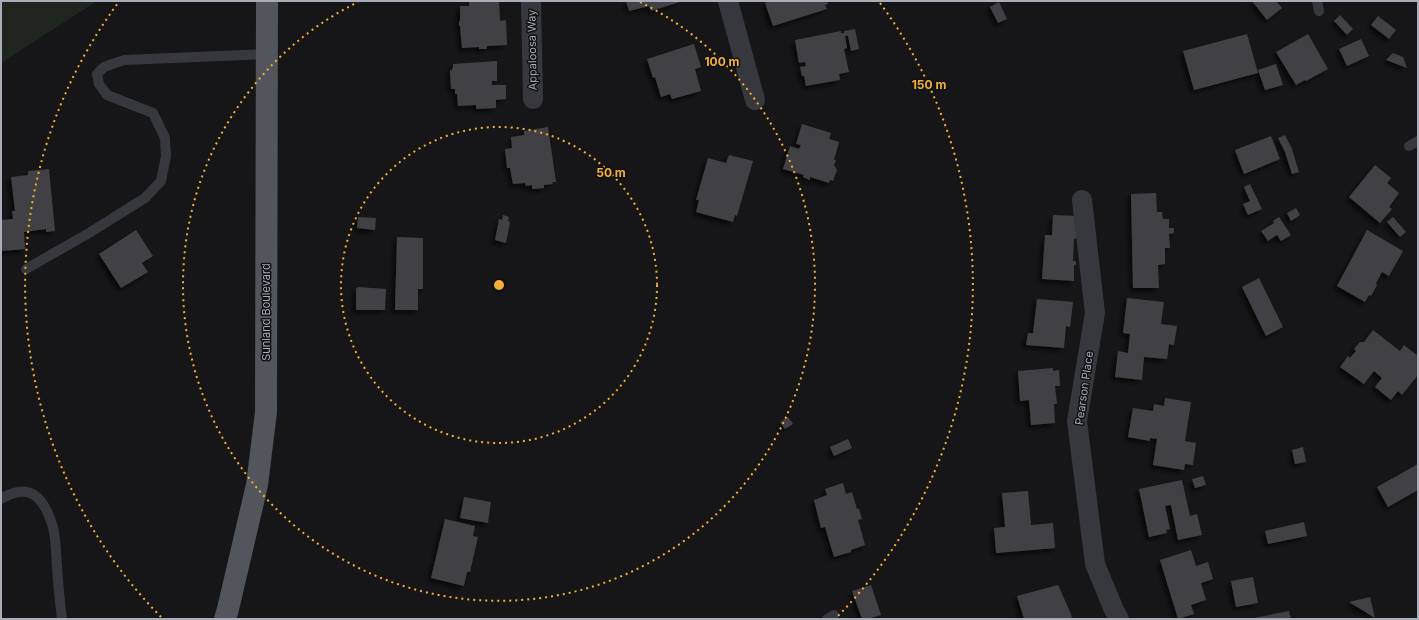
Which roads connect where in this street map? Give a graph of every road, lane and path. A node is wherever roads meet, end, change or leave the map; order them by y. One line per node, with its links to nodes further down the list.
1 (267, 1): 6 (main road, Sunland Boulevard)
2 (531, 1): 7 (street, Appaloosa Way)
3 (728, 1): 8 (street)
4 (1317, 1): 5 (lane)
5 (1319, 11)
6 (267, 54): 12 (lane); 15 (main road, Sunland Boulevard)
7 (533, 99)
8 (755, 100)
9 (1418, 141): 10 (lane)
10 (1409, 146)
11 (1082, 200): 16 (street, Pearson Place)
12 (26, 269)
13 (1, 499): 14 (lane)
14 (62, 619)
15 (225, 619)
16 (1119, 619)

